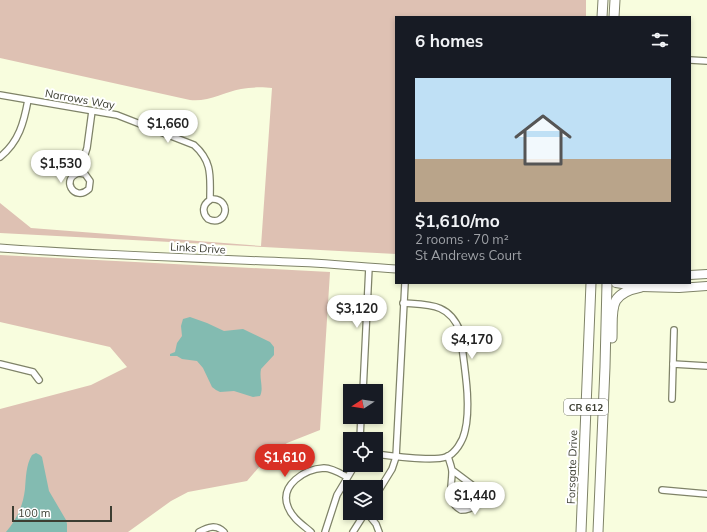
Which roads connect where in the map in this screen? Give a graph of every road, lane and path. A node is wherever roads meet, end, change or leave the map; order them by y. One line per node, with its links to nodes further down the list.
1 (603, 0): 3 (main road)
2 (615, 0): 4 (main road)
3 (602, 16)
4 (614, 16)
5 (691, 60): 6 (street)
6 (707, 61)
7 (0, 95): 8 (street, Narrows Way)
8 (28, 100): 9 (street, Narrows Way); 10 (street)
9 (92, 111): 11 (street); 12 (street, Narrows Way)
10 (0, 157)
11 (79, 173)
12 (213, 199)
13 (0, 248): 14 (street, Links Drive)
14 (369, 267): 15 (street, Links Drive); 31 (street)
15 (395, 269)
16 (707, 274): 17 (main road)
17 (691, 275)
18 (405, 284): 24 (street)
19 (591, 284): 50 (main road, Forsgate Drive / CR 612)
20 (607, 284): 29 (main road, CR 612)
21 (622, 284): 23 (main road)
22 (707, 286): 23 (main road)
23 (641, 287): 29 (main road)
24 (403, 303): 34 (street); 35 (street)
25 (674, 330): 27 (street)
26 (0, 364): 30 (street)
27 (673, 364): 28 (street); 32 (street)
28 (707, 366)
29 (605, 367): 51 (main road, CR 612)
30 (39, 380)
31 (363, 384)
32 (672, 400)
33 (383, 455): 35 (street)
34 (448, 456): 35 (street); 36 (street)
35 (396, 457): 39 (street)
36 (452, 470): 36 (street)
37 (350, 472): 38 (street)
38 (347, 477): 46 (street); 47 (street)
39 (383, 484)
40 (662, 490): 41 (street)
41 (707, 494)
42 (361, 520): 48 (street)
43 (373, 520): 49 (street)
44 (199, 532): 45 (street)
45 (224, 532)
46 (311, 532)
47 (325, 532)
48 (353, 532)
49 (379, 532)
50 (581, 532)
51 (598, 532)

